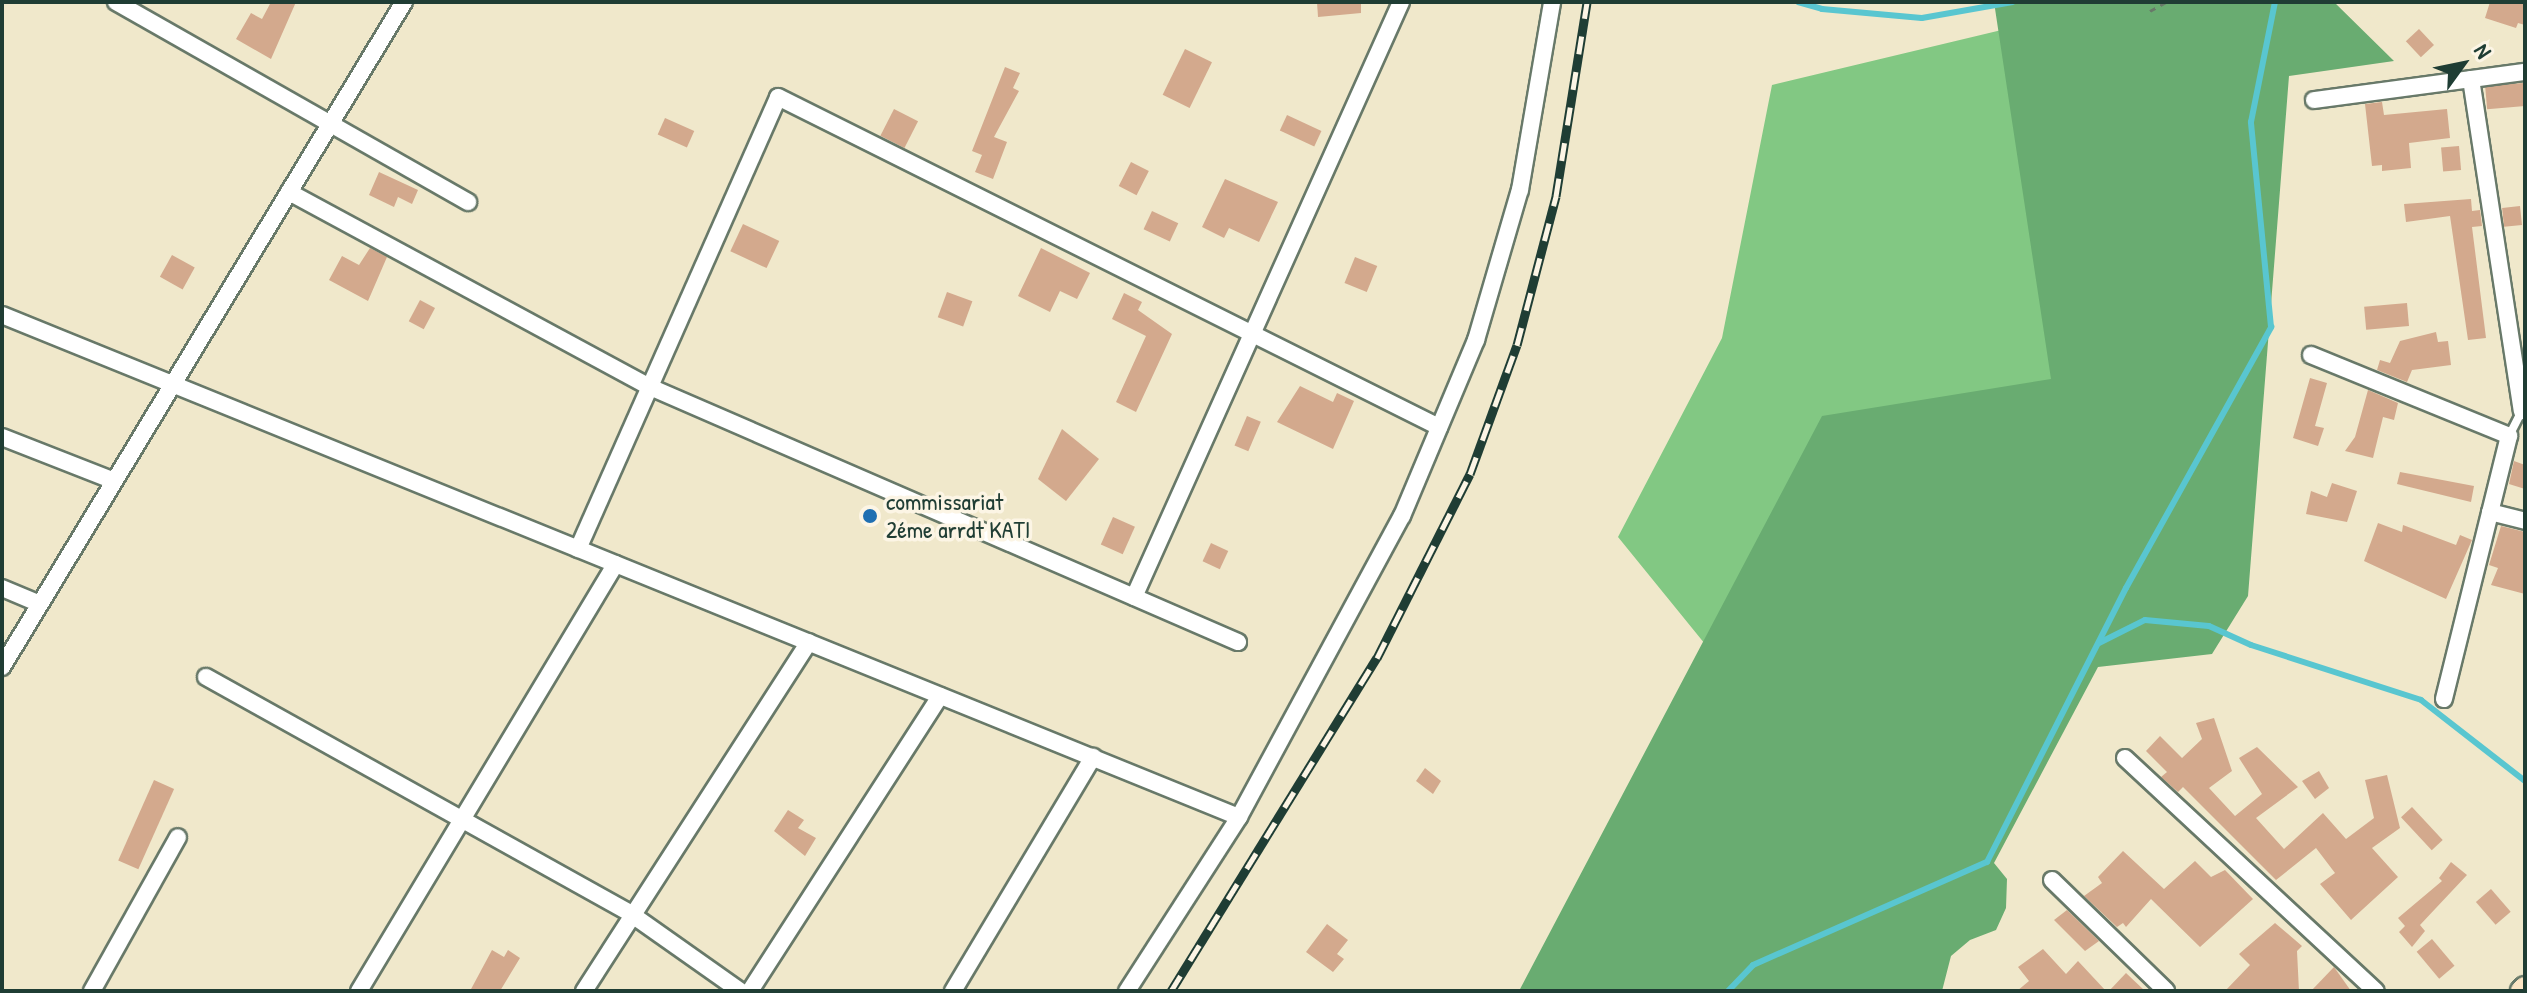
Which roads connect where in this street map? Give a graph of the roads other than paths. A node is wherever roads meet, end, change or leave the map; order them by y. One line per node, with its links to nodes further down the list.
1 (116, 2): 8 (street)
2 (404, 2): 8 (street)
3 (1401, 2): 12 (street)
4 (1552, 2): 17 (street)
5 (2525, 72): 6 (street)
6 (2471, 79): 7 (street); 16 (street)
7 (2314, 100)
8 (330, 123): 9 (street); 10 (street)
9 (289, 192): 14 (street); 15 (street)
10 (468, 202)
11 (2, 315): 14 (street)
12 (1252, 334): 15 (street); 17 (street); 26 (street)
13 (2311, 355): 18 (street)
14 (175, 385): 20 (street); 23 (street)
15 (650, 387): 23 (street); 26 (street)
16 (2522, 411): 18 (lane)
17 (1439, 427): 37 (street)
18 (2517, 436): 21 (street)
19 (2, 437): 20 (street)
20 (114, 481): 27 (street)
21 (2490, 512): 22 (street); 33 (street)
22 (2525, 521)
23 (578, 549): 24 (street)
24 (616, 564): 28 (street); 36 (street)
25 (2, 588): 27 (street)
26 (1134, 597): 29 (street)
27 (40, 604): 30 (street)
28 (809, 642): 32 (street); 40 (street)
29 (1238, 642)
30 (2, 667)
31 (206, 677): 36 (street)
32 (940, 696): 34 (street); 45 (street)
33 (2444, 699)
34 (1093, 757): 37 (street); 46 (street)
35 (2125, 758): 49 (street)
36 (463, 817): 40 (street); 42 (street)
37 (1239, 817): 47 (street)
38 (178, 837): 41 (street)
39 (2052, 880): 48 (street)
40 (631, 914): 43 (street); 44 (street)
41 (92, 991)
42 (359, 991)
43 (584, 991)
44 (740, 991)
45 (750, 991)
46 (953, 991)
47 (1127, 991)
48 (2166, 991)
49 (2376, 991)

